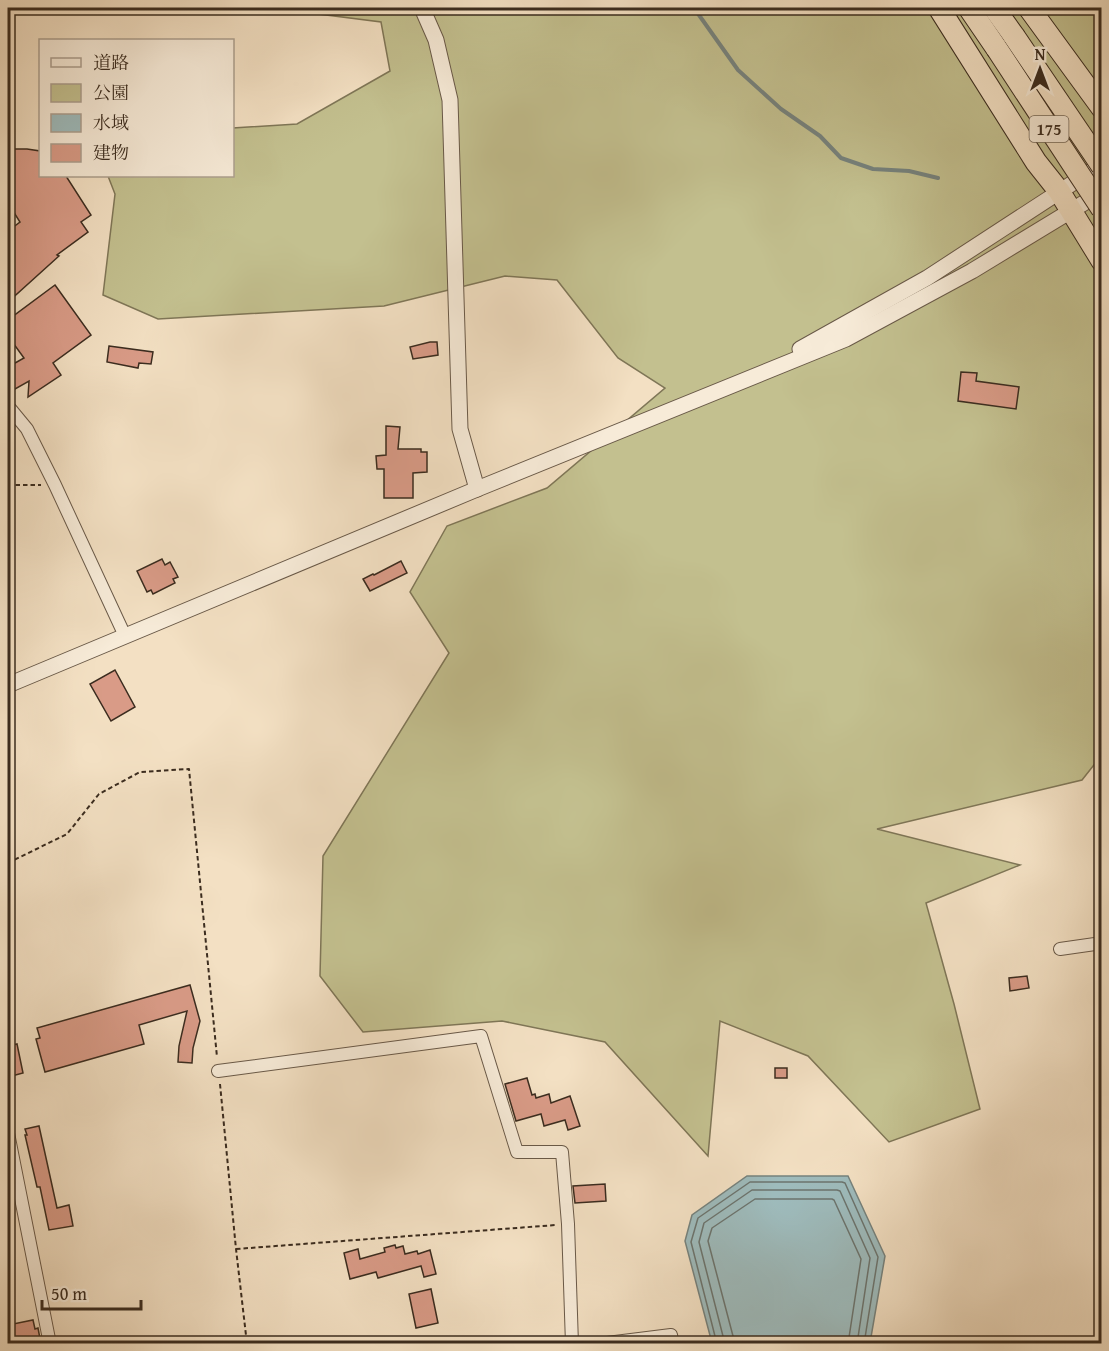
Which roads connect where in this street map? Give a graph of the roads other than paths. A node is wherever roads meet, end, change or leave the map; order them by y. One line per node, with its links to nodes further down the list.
1 (422, 8): 15 (street)
2 (939, 8): 8 (highway)
3 (969, 8): 10 (highway, 175, bridge)
4 (994, 8): 7 (highway, 175, bridge)
5 (1029, 8): 6 (highway)
6 (1101, 108)
7 (1101, 165): 8 (street)
8 (1059, 191): 11 (highway); 13 (street)
9 (1101, 192): 11 (street)
10 (1101, 209)
11 (1071, 211): 12 (highway); 13 (street)
12 (1101, 261)
13 (743, 382): 15 (street)
14 (8, 406): 16 (street)
15 (477, 489): 16 (street)
16 (125, 636): 17 (street)
17 (8, 685)
18 (1101, 943): 19 (street)
19 (1060, 949)
20 (219, 1071): 23 (street)
21 (8, 1133): 22 (street)
22 (50, 1344)
23 (572, 1344)
24 (599, 1344): 25 (street)
25 (673, 1344)

